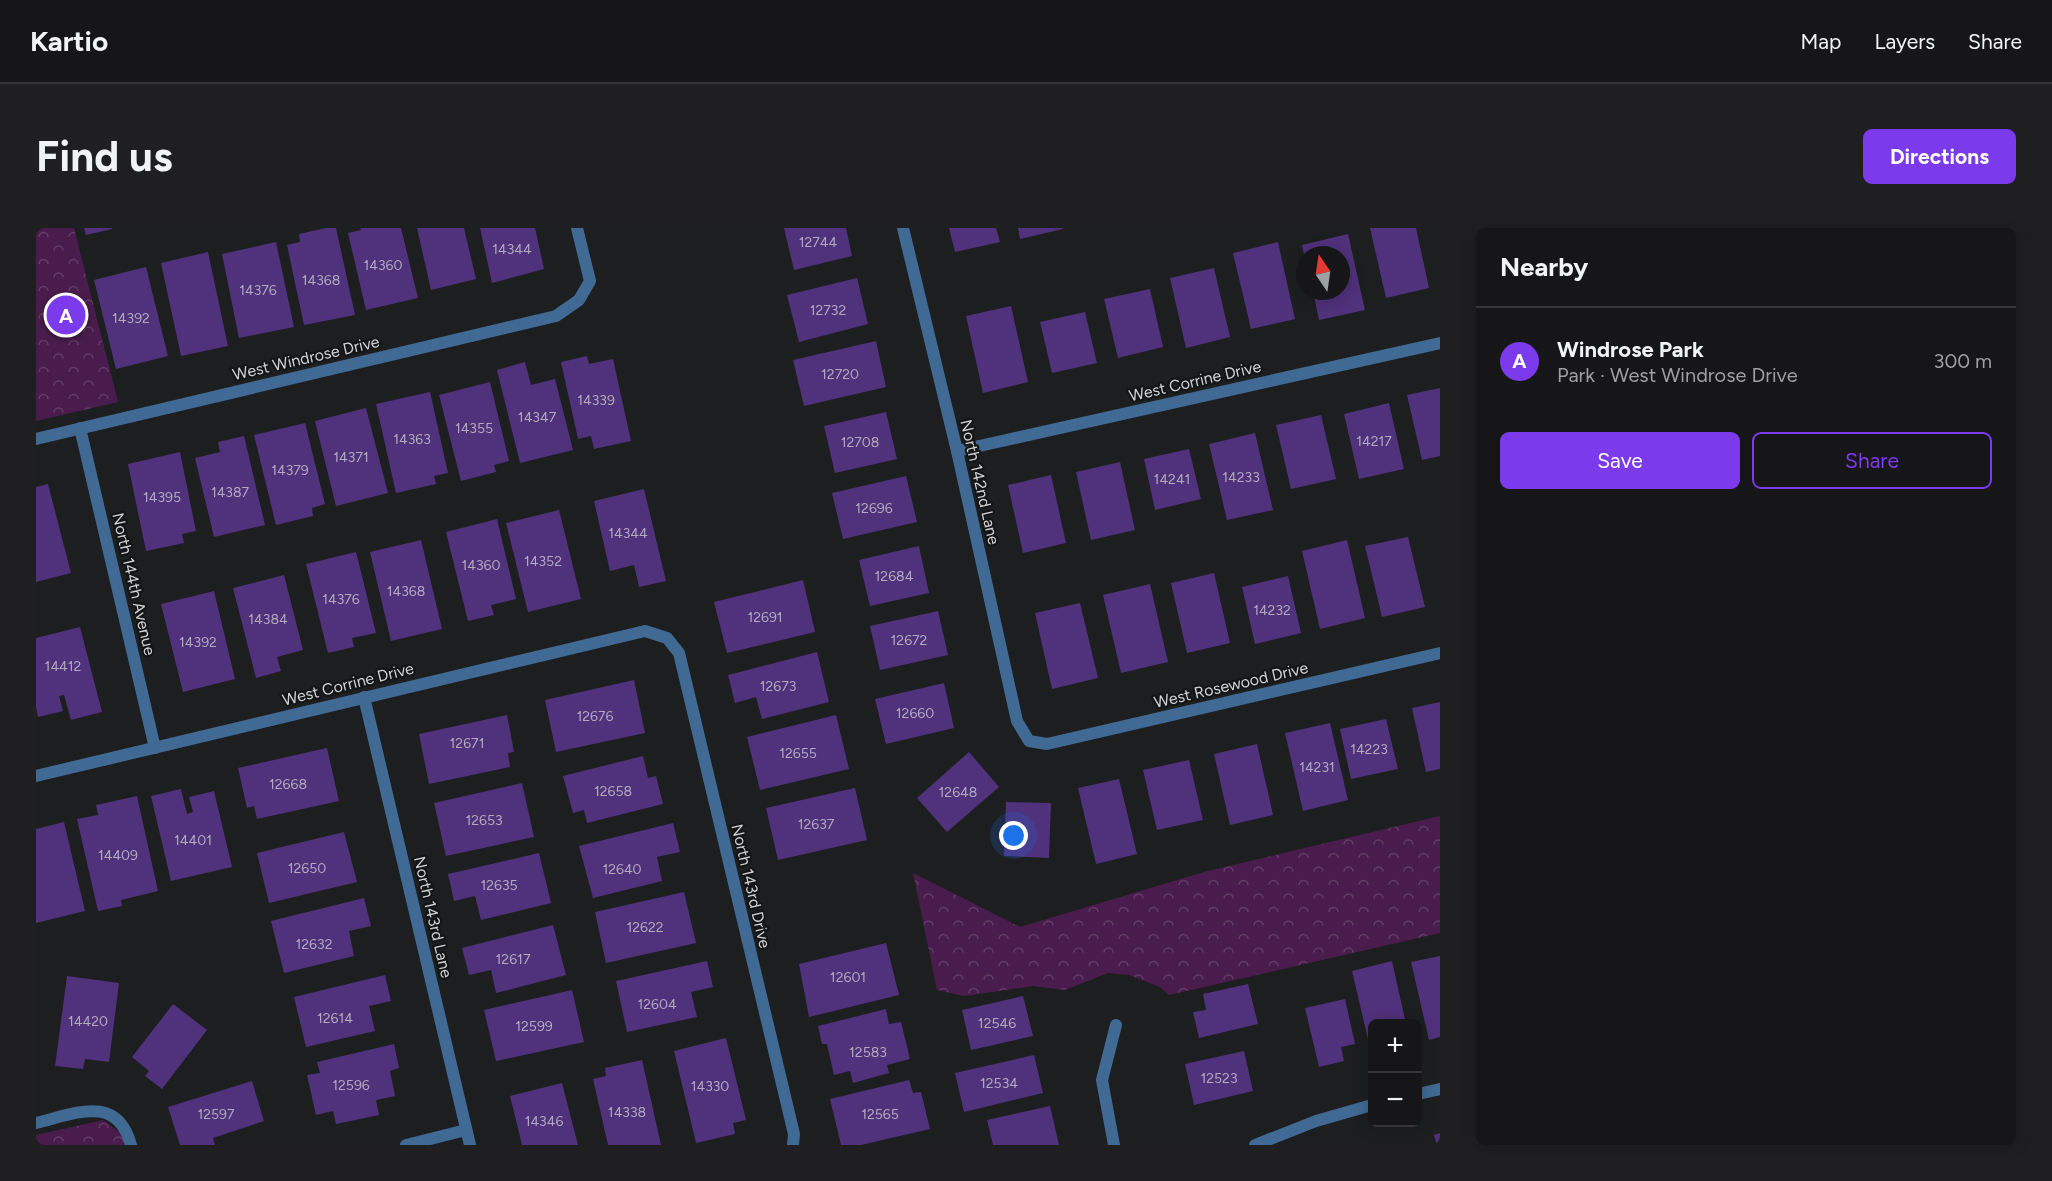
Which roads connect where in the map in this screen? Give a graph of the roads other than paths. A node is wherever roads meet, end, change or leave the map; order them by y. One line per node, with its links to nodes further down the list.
1 (577, 228): 4 (street, West Windrose Drive)
2 (903, 228): 6 (street, North 142nd Lane)
3 (1440, 343): 6 (street, West Corrine Drive)
4 (80, 428): 5 (street, West Windrose Drive); 11 (street, North 144th Avenue)
5 (36, 439)
6 (957, 451): 10 (street, North 142nd Lane)
7 (667, 638): 9 (street, West Corrine Drive); 22 (street, North 143rd Drive)
8 (1440, 653): 10 (street, West Rosewood Drive)
9 (364, 697): 11 (street, West Corrine Drive); 18 (street, North 143rd Lane)
10 (1029, 741)
11 (155, 748): 12 (street, West Corrine Drive)
12 (36, 776)
13 (1116, 1025): 23 (street)
14 (1440, 1089): 15 (street)
15 (1422, 1093)
16 (1368, 1106): 24 (street)
17 (36, 1123): 19 (street)
18 (466, 1130): 20 (street); 21 (street, North 143rd Lane)
19 (131, 1145)
20 (405, 1145)
21 (470, 1145)
22 (793, 1145)
23 (1114, 1145)
24 (1255, 1145)

